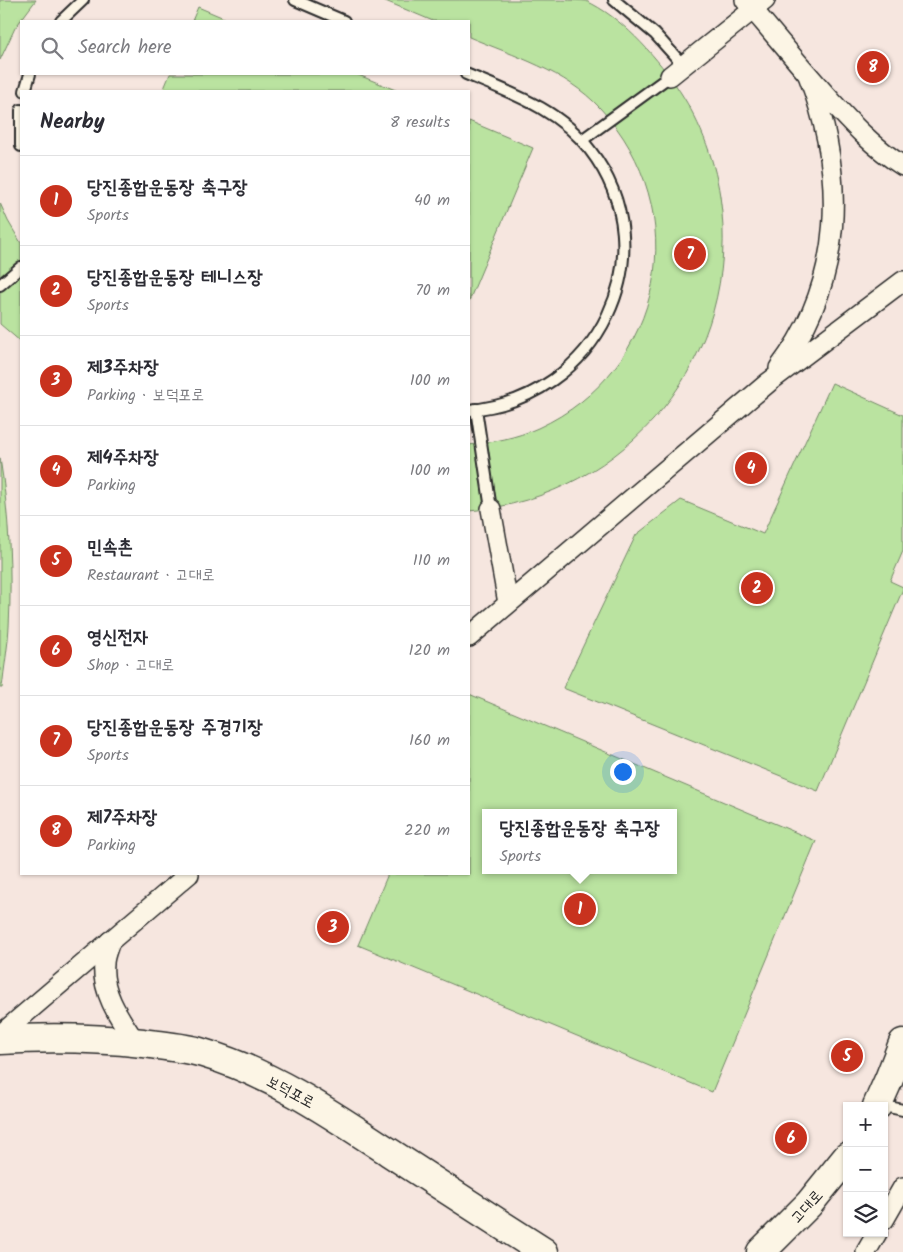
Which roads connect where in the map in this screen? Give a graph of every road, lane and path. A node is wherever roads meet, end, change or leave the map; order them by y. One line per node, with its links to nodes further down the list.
1 (83, 0): 5 (lane)
2 (295, 0): 6 (lane)
3 (614, 0): 7 (lane)
4 (755, 3): 7 (street); 10 (street)
5 (62, 20)
6 (342, 20)
7 (676, 70): 12 (lane)
8 (30, 75): 11 (lane)
9 (468, 75): 12 (lane)
10 (808, 75): 13 (street); 17 (street)
11 (25, 90)
12 (582, 140): 18 (lane)
13 (903, 166)
14 (20, 268): 16 (lane)
15 (900, 284): 17 (street)
16 (0, 285)
17 (769, 382): 20 (street)
18 (472, 410): 19 (lane)
19 (491, 509): 20 (street)
20 (508, 603): 21 (street)
21 (470, 636)
22 (188, 875): 23 (street)
23 (110, 941): 24 (street); 26 (street)
24 (0, 1034)
25 (0, 1040): 26 (street, 보덕포로)
26 (136, 1043): 35 (street, 보덕포로)
27 (903, 1043): 28 (street)
28 (880, 1102)
29 (888, 1107): 30 (lane)
30 (903, 1110)
31 (843, 1162): 36 (street, 고대로)
32 (903, 1187): 33 (street)
33 (888, 1213)
34 (875, 1237): 37 (street)
35 (544, 1252)
36 (761, 1252)
37 (866, 1252)

